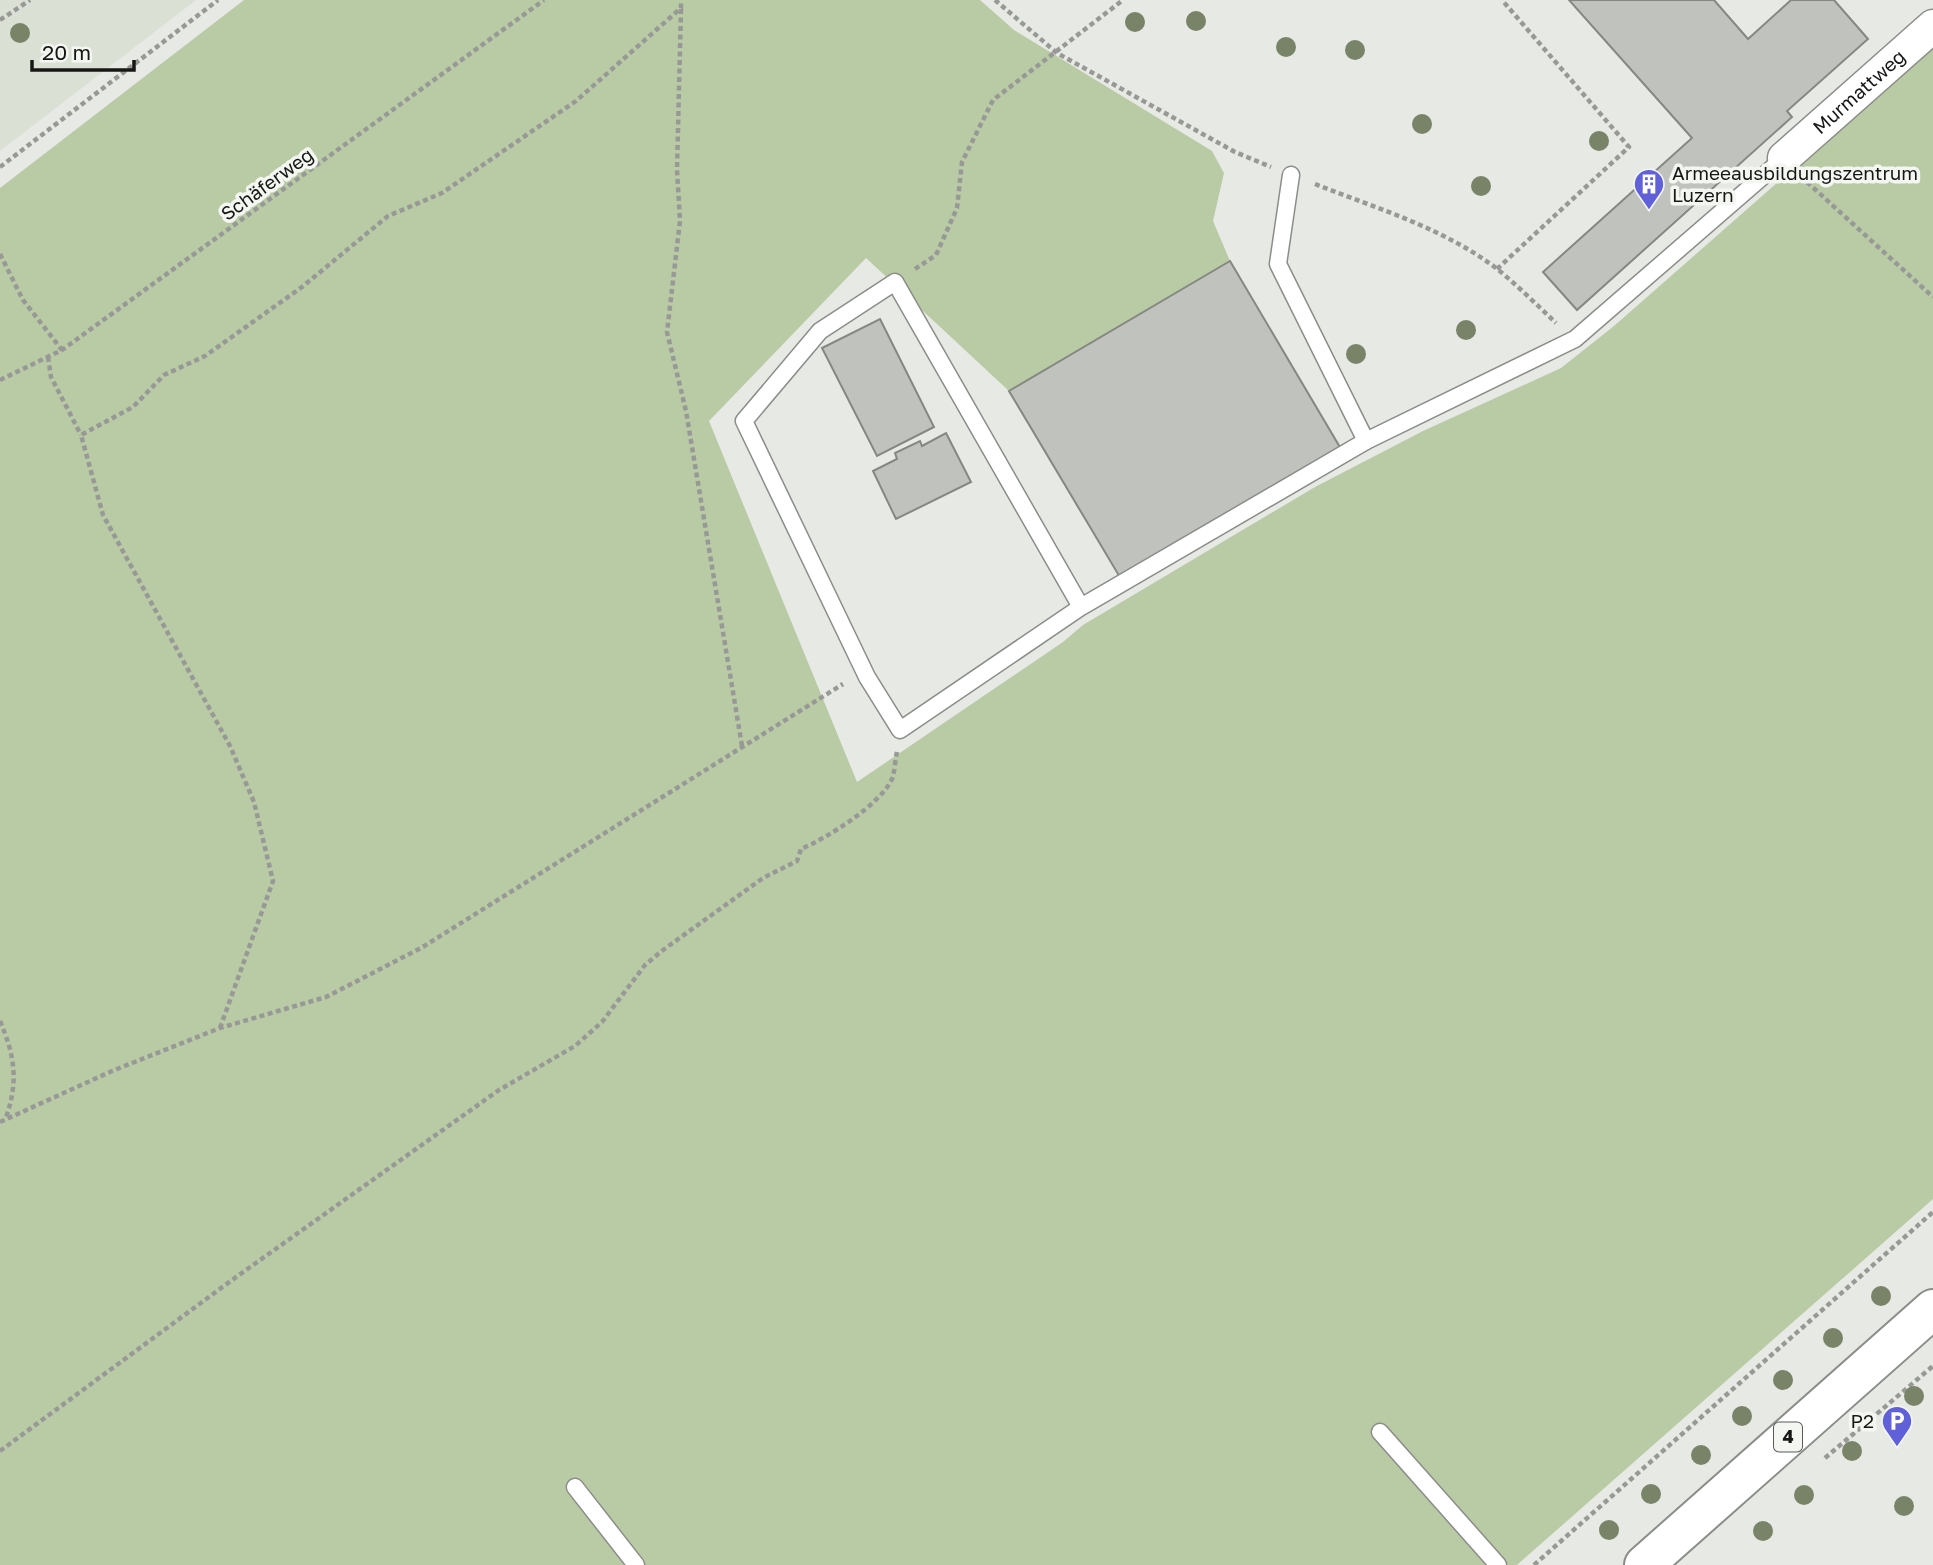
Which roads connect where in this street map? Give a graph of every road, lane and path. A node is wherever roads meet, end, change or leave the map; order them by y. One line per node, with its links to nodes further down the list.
1 (30, 0): 8 (path)
2 (218, 0): 11 (path)
3 (544, 0): 17 (path, Schäferweg)
4 (681, 0): 7 (path)
5 (1122, 0): 15 (path)
6 (1502, 0): 14 (path)
7 (681, 8): 20 (path); 25 (path)
8 (0, 20)
9 (1933, 26): 10 (street, Murmattweg)
10 (1784, 158): 16 (path); 21 (lane)
11 (0, 167)
12 (1291, 175): 21 (lane)
13 (0, 254): 17 (path)
14 (1496, 269)
15 (895, 282): 22 (lane); 23 (lane)
16 (1933, 297)
17 (62, 350): 18 (path, Schäferweg)
18 (48, 357): 19 (path, Schäferweg); 20 (path)
19 (0, 380)
20 (81, 435): 27 (path)
21 (1366, 441): 22 (lane)
22 (1081, 607): 24 (lane)
23 (867, 677): 24 (lane); 25 (path)
24 (900, 730): 33 (path)
25 (741, 746): 27 (path)
26 (0, 1021): 28 (path)
27 (220, 1028): 28 (path)
28 (3, 1121)
29 (1933, 1212): 38 (path)
30 (1933, 1309): 39 (main road, 4)
31 (1933, 1366): 34 (path)
32 (1380, 1432): 37 (lane)
33 (0, 1451)
34 (1817, 1464)
35 (575, 1487): 36 (lane)
36 (636, 1565)
37 (1498, 1565)
38 (1534, 1565)
39 (1644, 1565)

